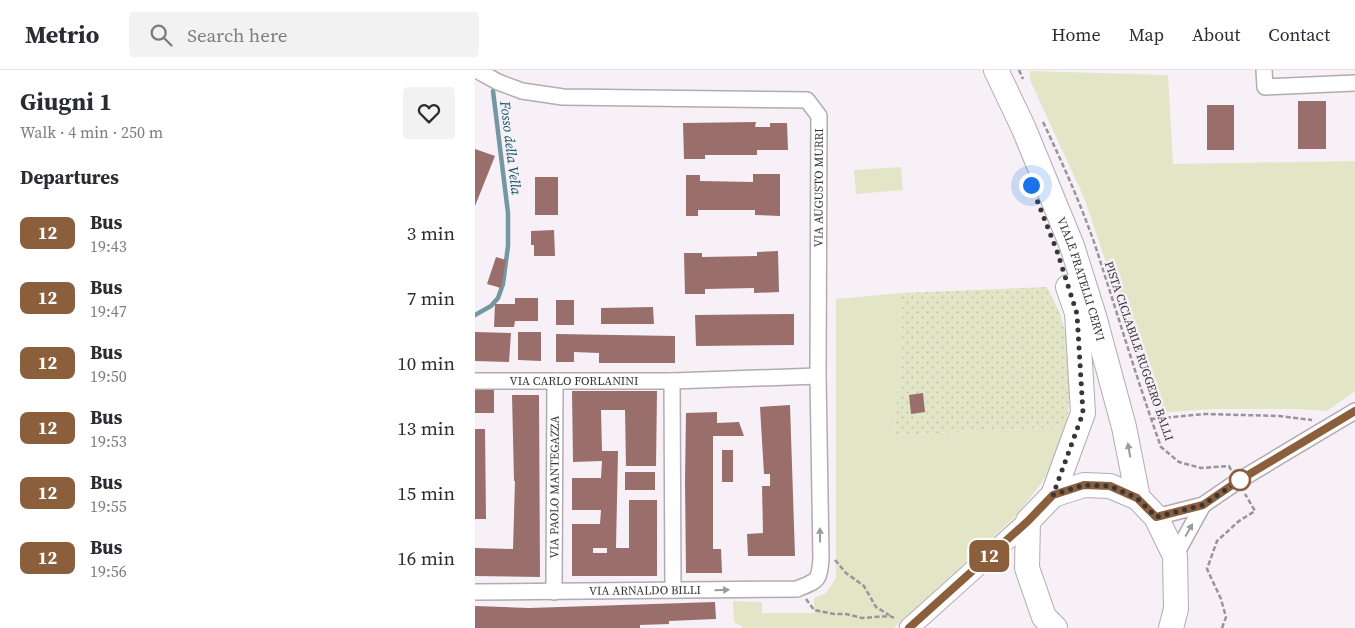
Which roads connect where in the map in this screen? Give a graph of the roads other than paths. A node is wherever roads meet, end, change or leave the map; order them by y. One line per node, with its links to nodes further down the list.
1 (478, 70): 5 (street); 7 (street, VIA AUGUSTO MURRI)
2 (979, 70): 12 (main road, VIALE FRATELLI CERVI)
3 (996, 70): 13 (main road, VIALE FRATELLI CERVI, one-way to 3)
4 (1264, 70): 6 (street)
5 (475, 80)
6 (1355, 83)
7 (818, 376): 9 (street, VIA CARLO FORLANINI); 18 (street, VIA AUGUSTO MURRI, one-way to 7)
8 (475, 381): 10 (street, VIA CARLO FORLANINI)
9 (672, 381): 10 (street, VIA CARLO FORLANINI); 19 (street)
10 (555, 382): 21 (street, VIA PAOLO MANTEGAZZA)
11 (1355, 411): 14 (street)
12 (1053, 495): 13 (main road, VIALE FRATELLI CERVI); 16 (main road, VIALE FRATELLI CERVI)
13 (1137, 498): 15 (main road, VIALE FRATELLI CERVI)
14 (1203, 505): 15 (street); 17 (street, one-way to 14)
15 (1156, 517): 17 (main road, VIALE FRATELLI CERVI)
16 (1028, 521): 23 (street); 24 (main road)
17 (1175, 556): 22 (main road, VIALE FRATELLI CERVI)
18 (815, 582): 19 (street, VIA ARNALDO BILLI, one-way to 18)
19 (673, 590): 21 (street, VIA ARNALDO BILLI)
20 (475, 592): 21 (street, VIA ARNALDO BILLI)
21 (554, 592)
22 (1178, 622)
23 (905, 625)
24 (1055, 628)

